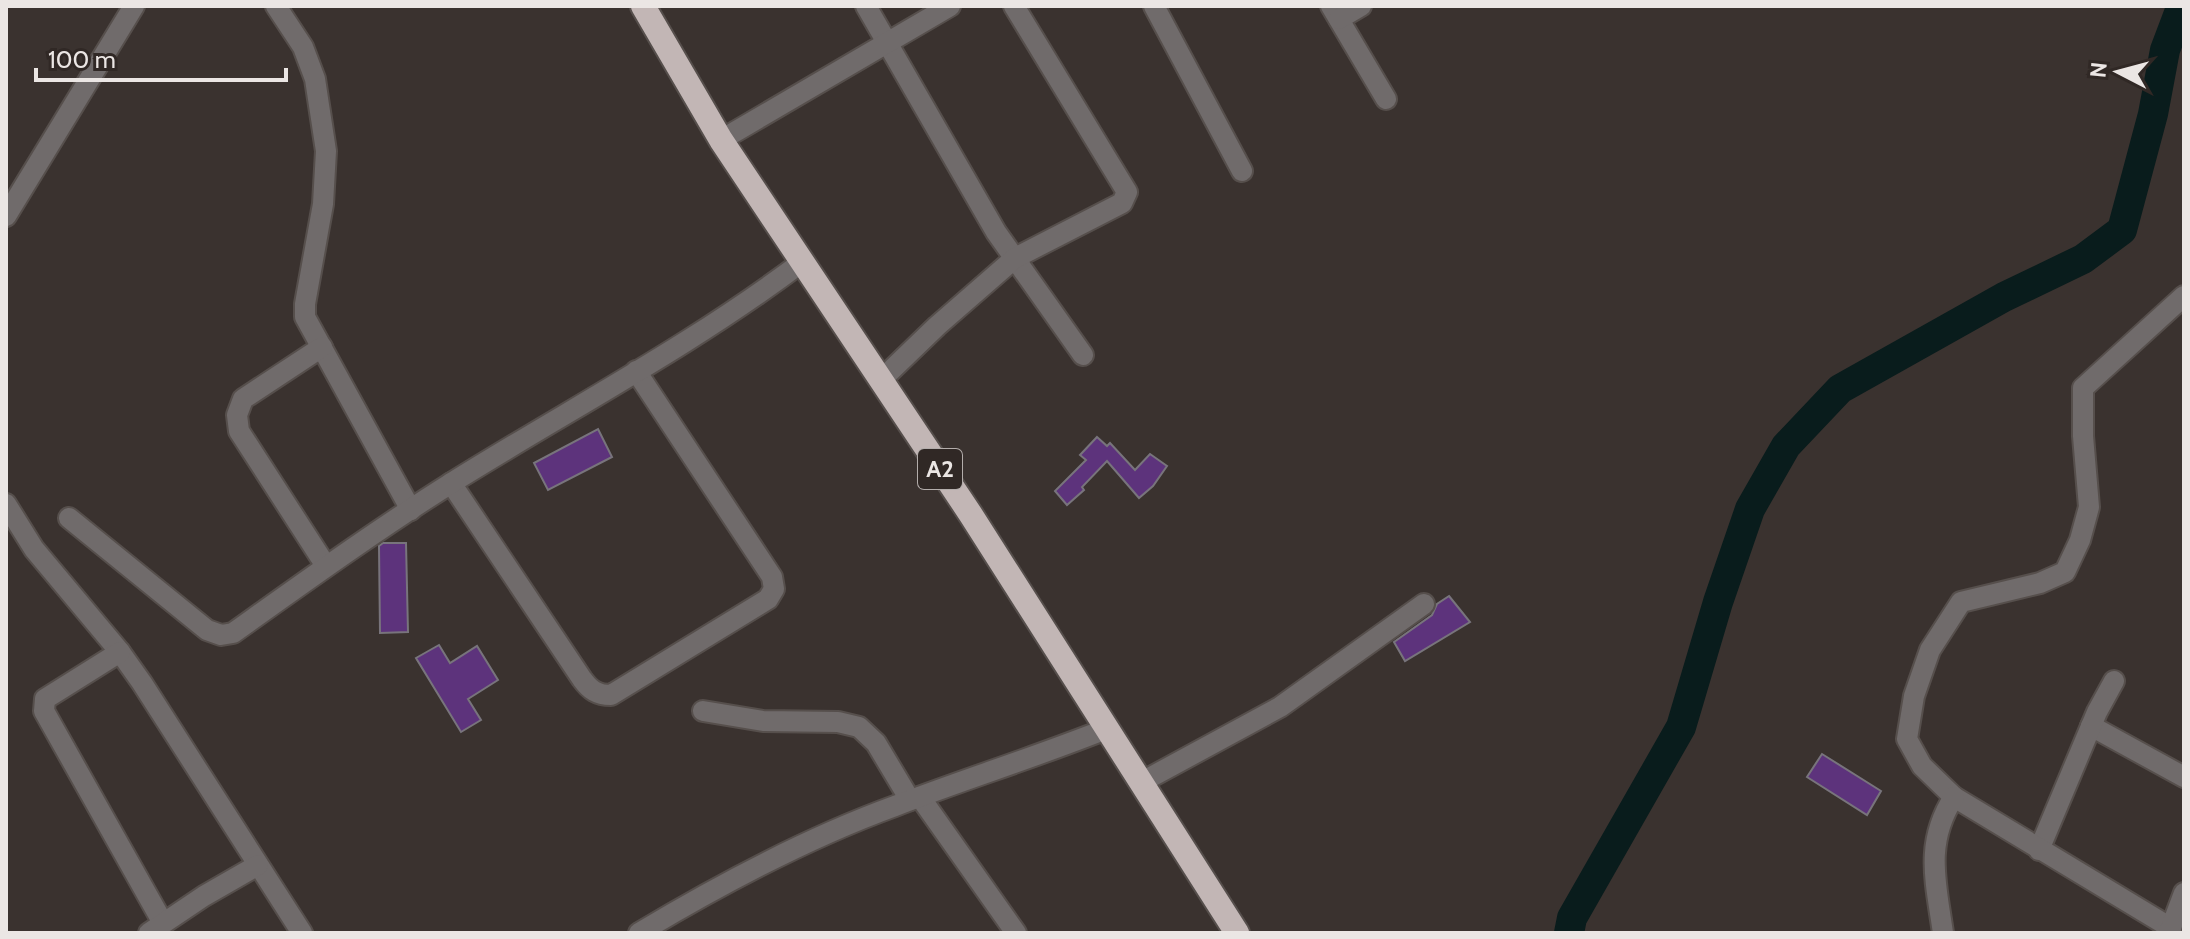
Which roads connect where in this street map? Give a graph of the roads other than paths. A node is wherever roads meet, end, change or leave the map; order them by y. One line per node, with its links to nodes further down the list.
1 (134, 6): 14 (street)
2 (276, 6): 18 (street)
3 (643, 6): 12 (highway, A2)
4 (866, 6): 10 (street)
5 (950, 6): 10 (street)
6 (1014, 6): 15 (street)
7 (1154, 6): 13 (street)
8 (1361, 6): 9 (street)
9 (1335, 13): 11 (street)
10 (888, 42): 12 (street); 15 (street)
11 (1386, 99)
12 (721, 140): 16 (highway, A2)
13 (1242, 171)
14 (6, 216)
15 (1015, 258): 19 (street); 21 (street)
16 (802, 262): 20 (street); 21 (highway, A2)
17 (2184, 296): 35 (street)
18 (322, 347): 24 (street); 26 (street)
19 (1083, 355)
20 (636, 371): 22 (street); 22 (street)
21 (881, 380): 32 (highway, A2)
22 (451, 483): 24 (street)
23 (6, 504): 28 (street)
24 (411, 510): 26 (street)
25 (69, 518): 26 (street)
26 (326, 566)
27 (1424, 604): 34 (street)
28 (120, 652): 38 (street); 40 (street)
29 (2114, 681): 31 (street)
30 (703, 711): 36 (street)
31 (2091, 726): 33 (street); 37 (street)
32 (1106, 729): 34 (highway, A2); 36 (street)
33 (2184, 777)
34 (1140, 783): 45 (highway, A2)
35 (1954, 797): 37 (street); 46 (street)
36 (915, 799): 43 (street); 44 (street)
37 (2039, 850): 41 (street)
38 (258, 865): 40 (street); 42 (street)
39 (2184, 893): 41 (street)
40 (156, 928)
41 (2170, 931)
42 (302, 933)
43 (639, 933)
44 (1016, 933)
45 (1237, 933)
46 (1943, 933)

